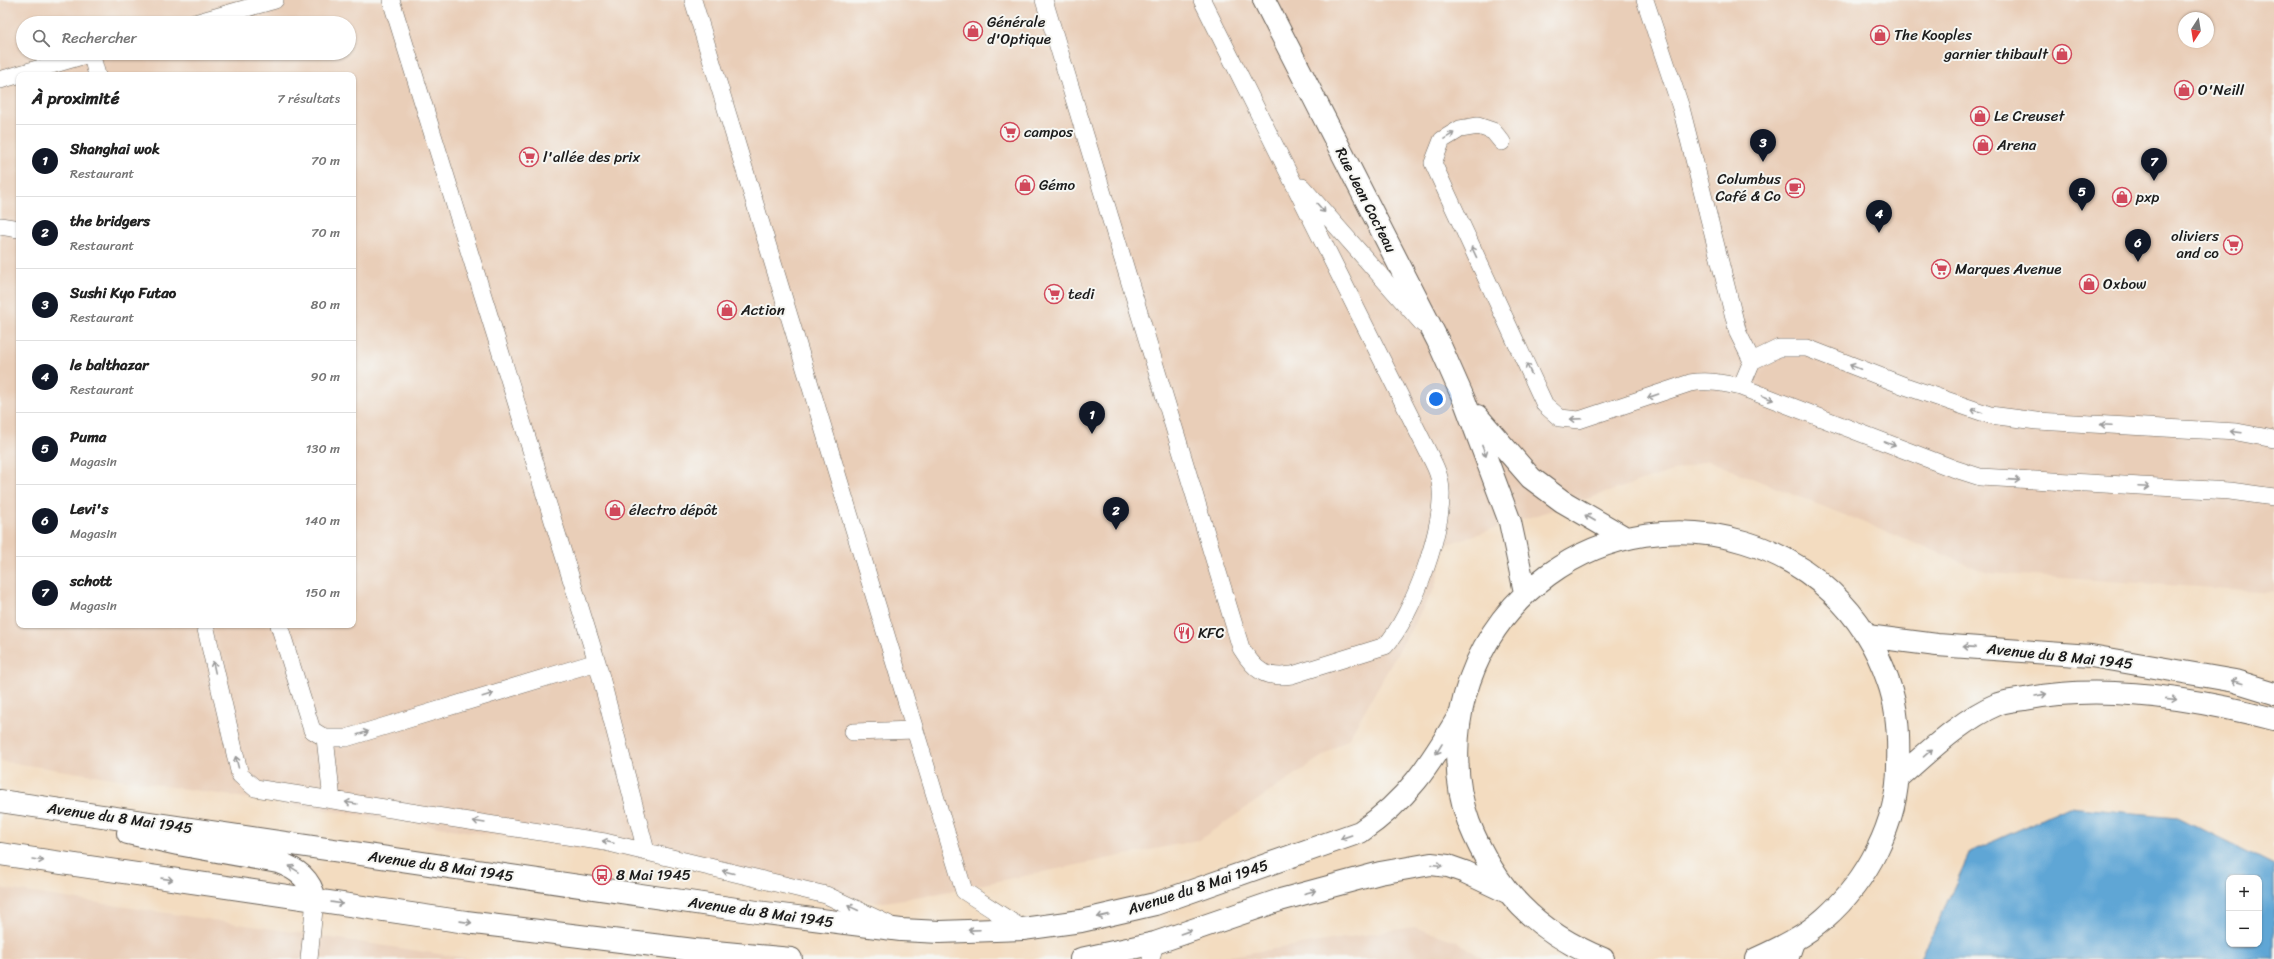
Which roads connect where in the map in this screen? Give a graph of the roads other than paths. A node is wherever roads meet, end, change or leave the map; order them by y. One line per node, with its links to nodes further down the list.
1 (274, 0): 8 (lane)
2 (391, 0): 30 (lane)
3 (693, 0): 34 (lane)
4 (1044, 0): 16 (lane)
5 (1202, 0): 16 (lane)
6 (1264, 0): 19 (main road, Rue Jean Cocteau)
7 (1645, 0): 20 (lane)
8 (219, 16)
9 (68, 60): 11 (lane)
10 (94, 60): 12 (lane)
11 (27, 72)
12 (97, 72)
13 (16, 75): 14 (lane)
14 (0, 80)
15 (1502, 142): 21 (lane, one-way to 15)
16 (1286, 168): 19 (lane, one-way to 19)
17 (0, 226): 18 (lane)
18 (16, 229)
19 (1438, 340): 22 (main road, Rue Jean Cocteau)
20 (1752, 361): 21 (lane); 23 (lane, one-way to 20)
21 (1741, 387): 24 (lane, one-way to 24)
22 (1465, 402): 25 (main road, Rue Jean Cocteau, one-way to 22); 26 (main road, Rue Jean Cocteau, one-way to 26)
23 (2274, 439)
24 (2274, 497)
25 (1624, 537): 26 (main road, Avenue du 8 Mai 1945); 29 (main road, Avenue du 8 Mai 1945)
26 (1525, 592): 32 (main road, Avenue du 8 Mai 1945)
27 (206, 628): 38 (lane, one-way to 27)
28 (280, 628): 36 (lane)
29 (1867, 636): 31 (main road, Avenue du 8 Mai 1945, one-way to 29); 37 (main road, Avenue du 8 Mai 1945)
30 (597, 662): 36 (lane, one-way to 30); 40 (lane)
31 (2274, 693)
32 (1459, 716): 42 (main road, Avenue du 8 Mai 1945); 44 (main road, Avenue du 8 Mai 1945, one-way to 44)
33 (2274, 719): 37 (main road, Avenue du 8 Mai 1945, one-way to 33)
34 (915, 730): 35 (lane); 44 (lane)
35 (853, 732)
36 (325, 738): 38 (lane)
37 (1898, 778): 46 (main road, Avenue du 8 Mai 1945)
38 (332, 800): 40 (lane, one-way to 38)
39 (0, 802): 43 (main road, one-way to 39); 45 (main road, Avenue du 8 Mai 1945)
40 (646, 851): 45 (lane, one-way to 40)
41 (0, 854): 43 (main road, one-way to 43)
42 (1507, 893): 47 (main road, Avenue du 8 Mai 1945, one-way to 42); 53 (main road, Avenue du 8 Mai 1945)
43 (315, 900): 48 (main road, one-way to 48); 49 (lane)
44 (1023, 929): 45 (main road, Avenue du 8 Mai 1945, one-way to 45)
45 (901, 930)
46 (1790, 950): 54 (main road, Avenue du 8 Mai 1945)
47 (1153, 951): 52 (main road, Avenue du 8 Mai 1945)
48 (693, 955): 50 (lane); 51 (main road)
49 (309, 959)
50 (720, 959)
51 (791, 959)
52 (1081, 959)
53 (1603, 959)
54 (1756, 959)

